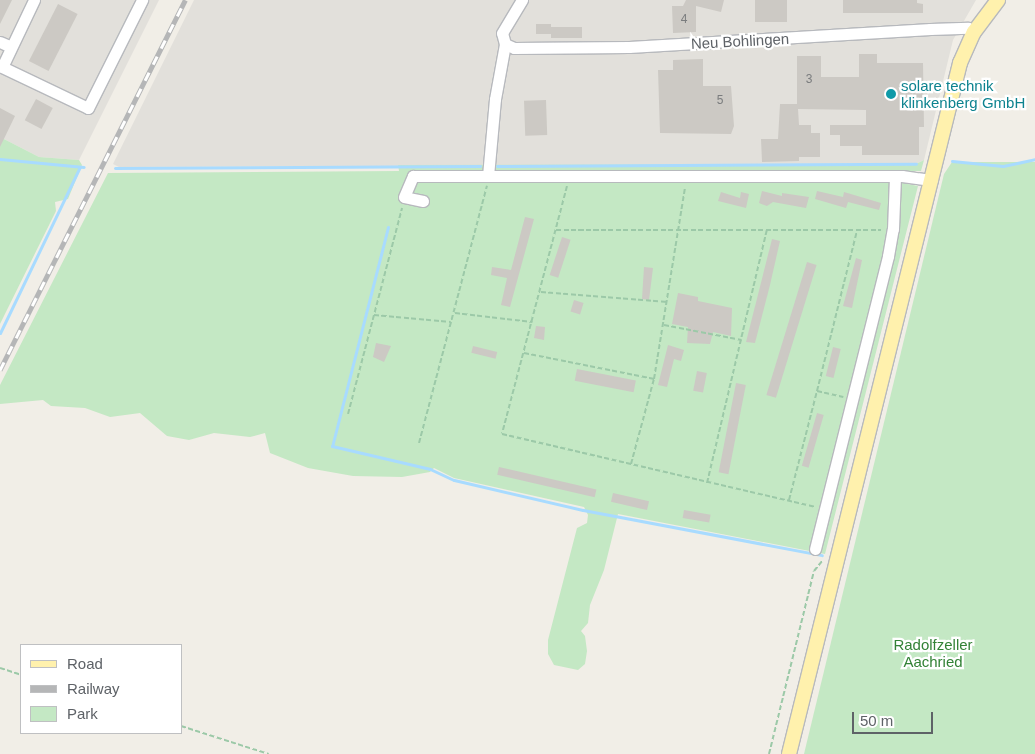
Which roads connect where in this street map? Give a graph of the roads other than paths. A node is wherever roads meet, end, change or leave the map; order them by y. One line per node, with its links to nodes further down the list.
1 (34, 0): 9 (street)
2 (142, 0): 10 (street)
3 (522, 0): 8 (street)
4 (1010, 0): 5 (main road)
5 (994, 5): 6 (main road)
6 (974, 32): 8 (street, Neu Bohlingen); 13 (main road)
7 (0, 42): 9 (street)
8 (505, 44): 11 (street)
9 (12, 47): 10 (street)
10 (1, 69)
11 (488, 176): 12 (street); 14 (street)
12 (895, 176): 13 (street); 15 (street)
13 (932, 180): 16 (main road)
14 (423, 201)
15 (816, 549)
16 (789, 754)

